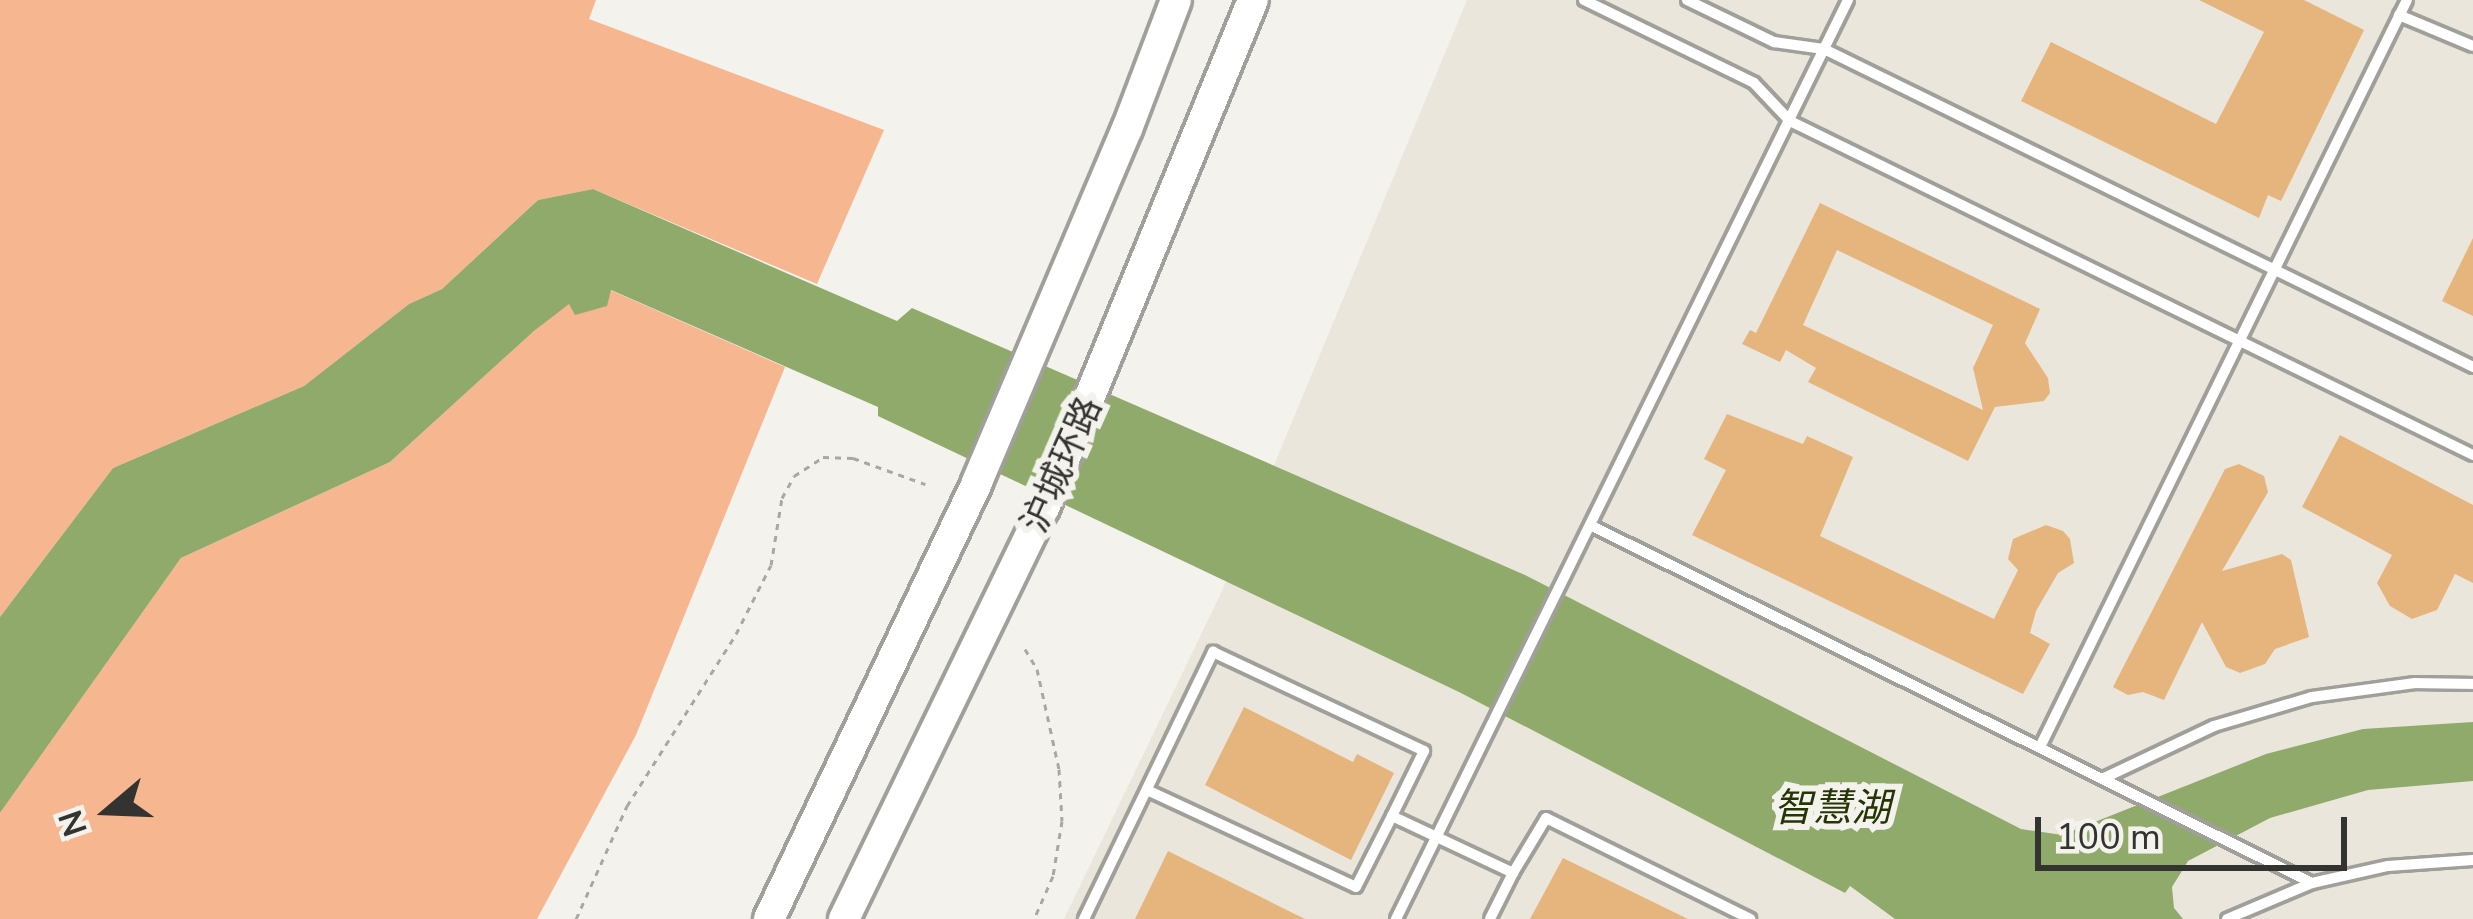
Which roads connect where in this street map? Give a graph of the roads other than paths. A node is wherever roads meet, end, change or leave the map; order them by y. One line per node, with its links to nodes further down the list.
1 (1176, 0): 25 (main road, 沪城环路)
2 (1253, 0): 26 (main road, 沪城环路)
3 (1584, 0): 10 (lane)
4 (1687, 0): 9 (lane)
5 (1849, 0): 9 (lane)
6 (2407, 0): 7 (lane)
7 (2399, 15): 8 (lane); 11 (lane)
8 (2473, 46)
9 (1824, 49): 10 (lane); 11 (lane)
10 (1790, 121): 12 (lane); 15 (lane)
11 (2274, 268): 12 (lane); 13 (lane)
12 (2240, 338): 14 (lane); 17 (lane)
13 (2473, 367)
14 (2473, 454)
15 (1591, 525): 17 (lane); 21 (lane)
16 (2473, 684): 18 (lane)
17 (2040, 747): 18 (lane)
18 (2104, 778): 24 (lane)
19 (1147, 790): 20 (lane); 20 (lane); 27 (lane)
20 (1392, 816): 21 (lane)
21 (1435, 838): 23 (lane); 28 (lane)
22 (2473, 860): 24 (lane)
23 (1513, 873): 29 (lane); 30 (lane)
24 (2312, 883): 31 (lane)
25 (769, 919)
26 (844, 919)
27 (1084, 919)
28 (1396, 919)
29 (1490, 919)
30 (1750, 919)
31 (2227, 919)

